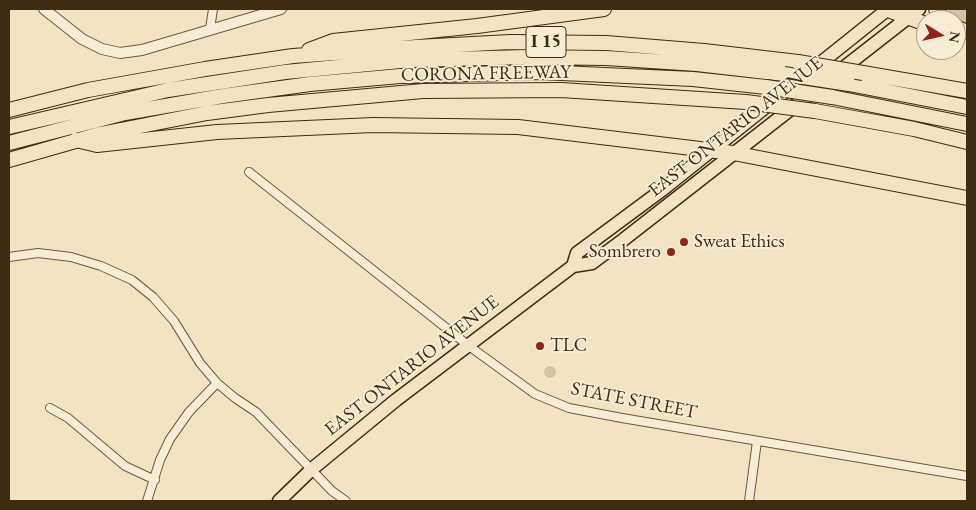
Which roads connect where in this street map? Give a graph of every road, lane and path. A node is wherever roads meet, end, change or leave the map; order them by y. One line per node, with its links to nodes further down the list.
1 (44, 9): 7 (street)
2 (213, 9): 7 (street)
3 (281, 9): 7 (street)
4 (604, 9): 8 (highway)
5 (887, 9): 6 (highway); 17 (main road, EAST ONTARIO AVENUE)
6 (913, 11): 18 (main road, EAST ONTARIO AVENUE)
7 (210, 29)
8 (293, 56): 9 (highway, CORONA FREEWAY / I 15, bridge); 11 (highway, CORONA FREEWAY / I 15)
9 (967, 91)
10 (967, 107): 13 (highway, bridge)
11 (9, 110)
12 (967, 124): 16 (highway, bridge)
13 (9, 127)
14 (76, 140): 15 (highway, CORONA FREEWAY, bridge); 17 (highway); 19 (highway, CORONA FREEWAY)
15 (967, 142)
16 (9, 143)
17 (711, 151): 18 (highway); 22 (main road, EAST ONTARIO AVENUE)
18 (733, 153): 21 (highway); 23 (main road, EAST ONTARIO AVENUE)
19 (9, 160)
20 (249, 172): 26 (street, STATE STREET)
21 (967, 198)
22 (643, 204): 23 (main road); 25 (main road, EAST ONTARIO AVENUE)
23 (623, 240): 25 (main road, EAST ONTARIO AVENUE)
24 (9, 257): 27 (street)
25 (573, 266): 26 (main road, EAST ONTARIO AVENUE)
26 (469, 346): 29 (street, STATE STREET); 30 (main road, EAST ONTARIO AVENUE)
27 (217, 383): 30 (street); 32 (street)
28 (50, 408): 32 (street)
29 (757, 441): 31 (street, STATE STREET); 36 (street)
30 (312, 469): 34 (main road, EAST ONTARIO AVENUE); 35 (street)
31 (967, 476)
32 (155, 480): 33 (street)
33 (147, 501)
34 (279, 501)
35 (346, 501)
36 (749, 501)

